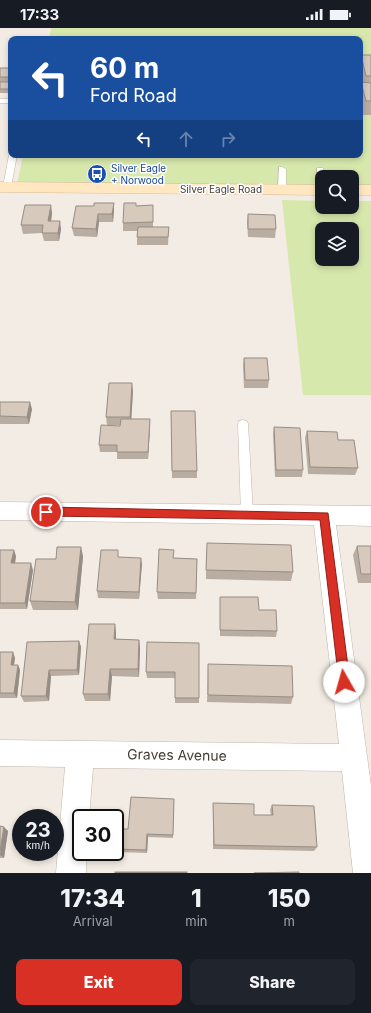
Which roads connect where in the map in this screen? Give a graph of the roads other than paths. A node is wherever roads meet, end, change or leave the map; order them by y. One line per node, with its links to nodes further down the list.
1 (12, 158): 3 (lane)
2 (282, 169): 4 (lane)
3 (3, 187): 4 (main road, Silver Eagle Road)
4 (282, 189): 5 (main road, Silver Eagle Road)
5 (315, 190)
6 (359, 190): 7 (main road)
7 (371, 190)
8 (243, 424): 10 (lane)
9 (0, 511): 10 (street)
10 (247, 514): 11 (street)
11 (324, 516): 12 (street); 15 (street)
12 (371, 516)
13 (0, 753): 14 (street, Graves Avenue)
14 (80, 754): 15 (street, Graves Avenue); 16 (street)
15 (354, 758): 17 (street)
16 (72, 873)
17 (368, 873)

